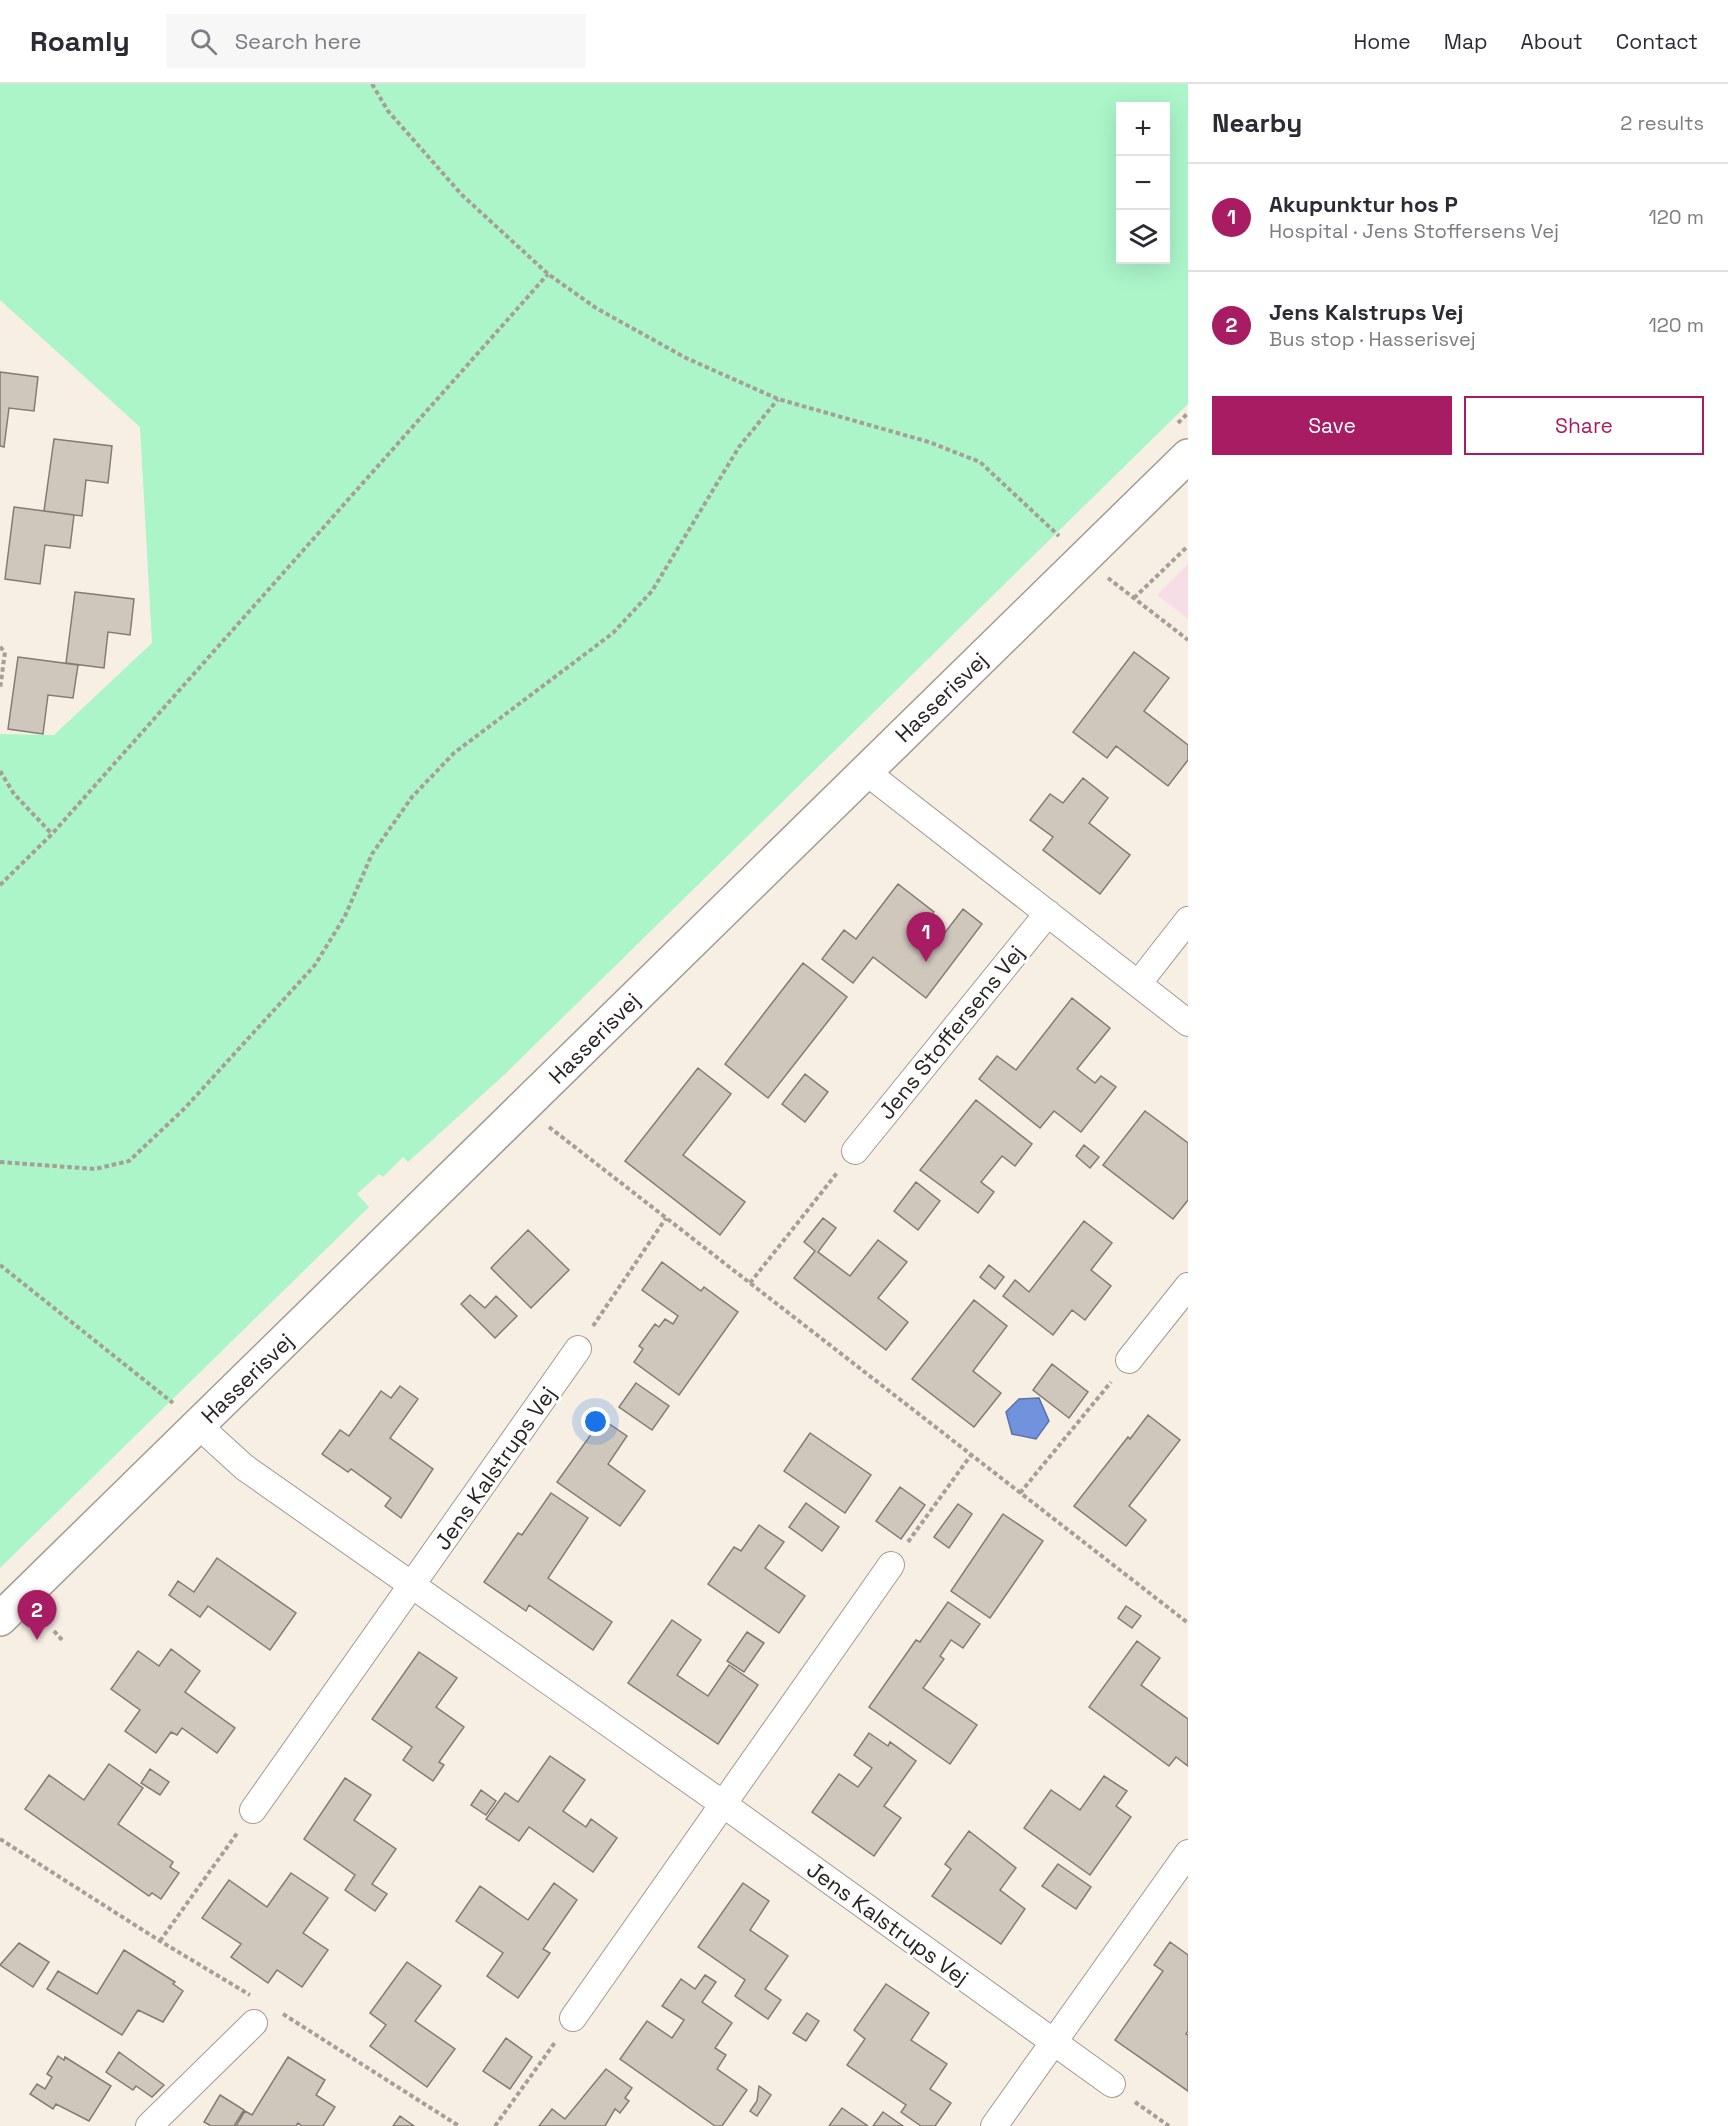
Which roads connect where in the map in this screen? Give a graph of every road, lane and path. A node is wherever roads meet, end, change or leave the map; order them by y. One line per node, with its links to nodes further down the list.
1 (372, 84): 2 (path)
2 (548, 274): 3 (path); 14 (path)
3 (778, 399): 5 (path); 22 (path)
4 (1188, 456): 13 (street, Hasserisvej)
5 (1061, 538)
6 (1188, 546): 8 (path)
7 (1109, 578): 8 (path)
8 (1134, 598): 9 (path)
9 (1188, 640)
10 (0, 647): 11 (path)
11 (0, 689)
12 (0, 771): 14 (path)
13 (865, 771): 16 (street); 29 (street, Hasserisvej)
14 (52, 834): 15 (path)
15 (0, 885)
16 (1048, 913): 18 (street); 21 (street, Jens Stoffersens Vej)
17 (1188, 920): 18 (street)
18 (1138, 984): 19 (street)
19 (1188, 1023)
20 (547, 1124): 23 (path)
21 (855, 1151): 25 (path)
22 (0, 1162)
23 (666, 1218): 25 (path); 27 (path)
24 (0, 1265): 29 (path)
25 (750, 1283): 30 (path)
26 (1188, 1286): 28 (street)
27 (578, 1349): 33 (street, Jens Kalstrups Vej)
28 (1129, 1360): 31 (path)
29 (188, 1416): 33 (street, Jens Kalstrups Vej); 34 (street, Hasserisvej)
30 (971, 1455): 31 (path); 32 (path)
31 (1020, 1493): 35 (path)
32 (891, 1565): 38 (street)
33 (412, 1586): 38 (street, Jens Kalstrups Vej); 39 (street, Jens Kalstrups Vej)
34 (0, 1619)
35 (1188, 1623)
36 (54, 1631): 37 (path)
37 (63, 1641)
38 (723, 1804): 45 (street); 46 (street, Jens Kalstrups Vej)
39 (254, 1810): 42 (path)
40 (0, 1839): 42 (path)
41 (1188, 1853): 46 (street)
42 (160, 1941): 43 (path)
43 (257, 2012): 48 (street)
44 (280, 2012): 49 (path)
45 (573, 2018): 50 (path)
46 (1053, 2043): 47 (street, Jens Kalstrups Vej); 51 (street)
47 (1112, 2084): 52 (path)
48 (149, 2126)
49 (459, 2126)
50 (495, 2126)
51 (994, 2126)
52 (1168, 2126)

